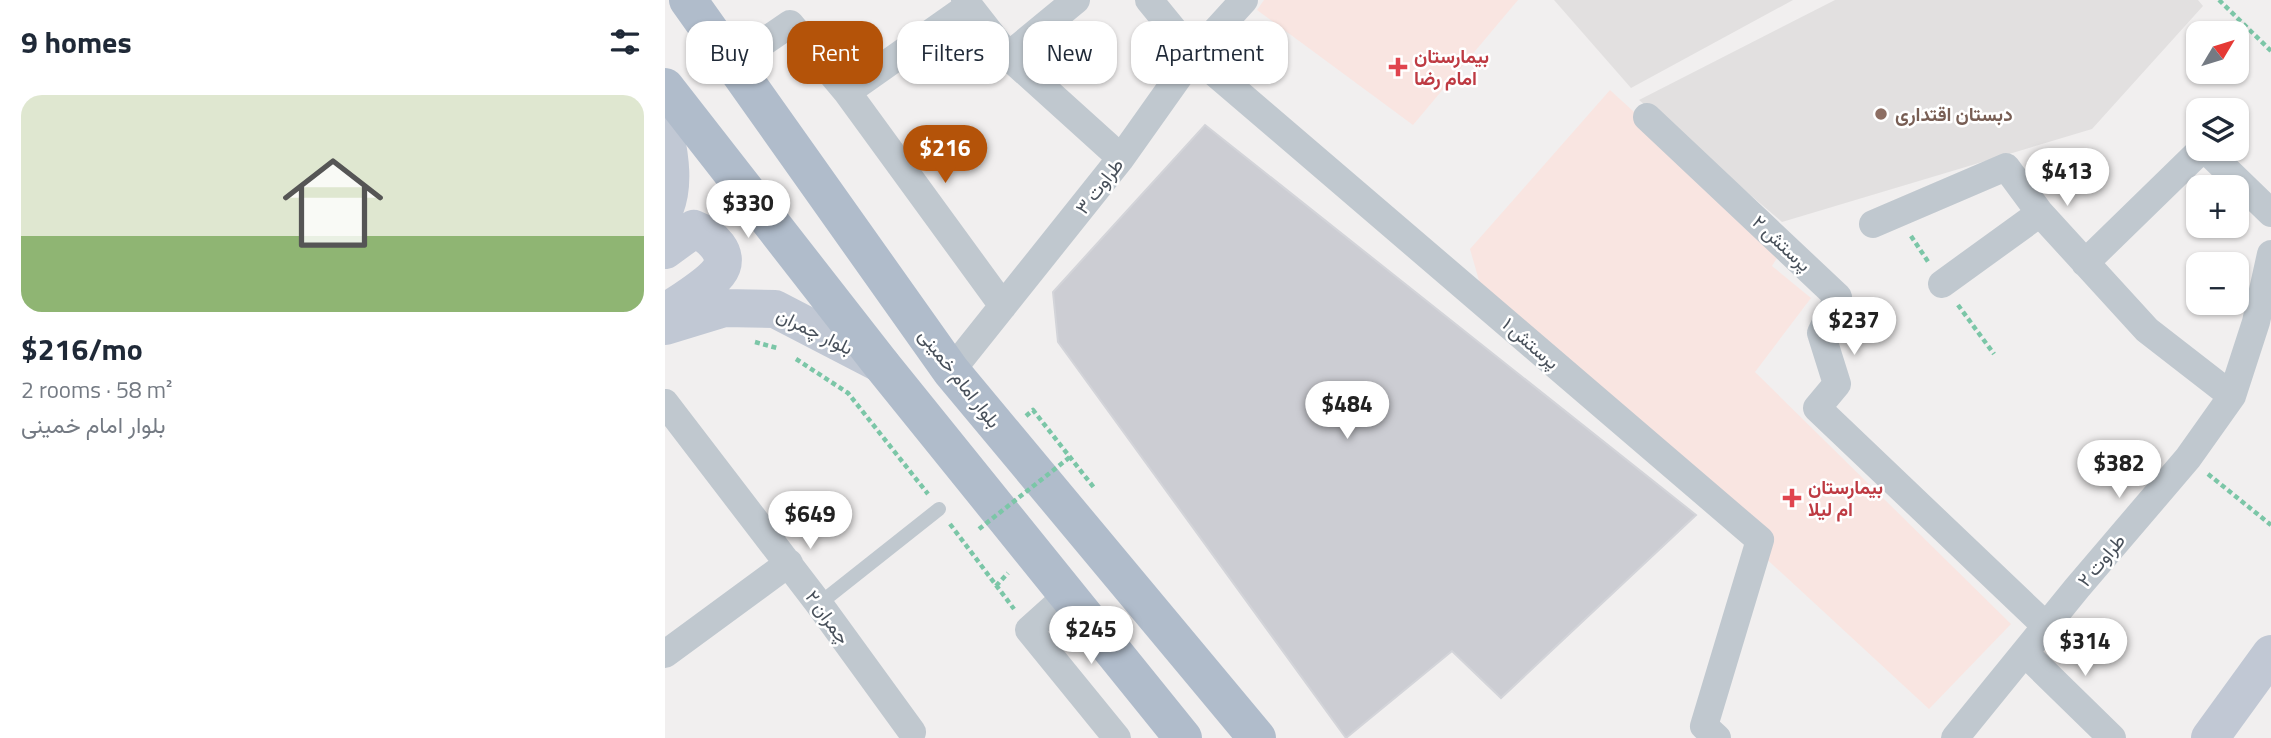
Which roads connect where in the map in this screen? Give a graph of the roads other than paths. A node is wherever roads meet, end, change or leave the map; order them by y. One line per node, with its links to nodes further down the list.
1 (688, 0): 6 (main road, بلوار امام خمینی)
2 (1076, 0): 11 (street)
3 (1149, 0): 8 (street, پرستش ۱)
4 (1244, 0): 9 (street, طراوت ۳)
5 (967, 3): 7 (street); 17 (street)
6 (703, 21)
7 (981, 21)
8 (1166, 21)
9 (1225, 21)
10 (773, 36): 17 (street)
11 (1009, 55)
12 (1009, 57): 20 (street)
13 (748, 84): 36 (main road, بلوار امام خمینی)
14 (1173, 84): 20 (street, طراوت ۳)
15 (1228, 84): 51 (street, پرستش ۱)
16 (665, 87): 35 (main road)
17 (847, 93): 31 (street)
18 (1647, 117): 43 (street, پرستش ۲)
19 (665, 134): 23 (main road)
20 (1121, 158): 31 (street, طراوت ۳)
21 (2191, 161): 29 (street)
22 (2216, 161): 25 (street)
23 (665, 208)
24 (2039, 213): 26 (street); 29 (street); 30 (street)
25 (2271, 213)
26 (1873, 225)
27 (665, 250): 32 (main road)
28 (2271, 254): 33 (street, طراوت ۲)
29 (2085, 263): 37 (street)
30 (1942, 284)
31 (1003, 306): 36 (street, طراوت ۳)
32 (665, 313)
33 (2263, 324): 37 (street, طراوت ۲)
34 (665, 326): 35 (main road, بلوار چمران)
35 (881, 364): 41 (main road)
36 (951, 371): 50 (main road, بلوار امام خمینی)
37 (2232, 396): 43 (street, طراوت ۲)
38 (665, 403): 40 (street, چمران ۲)
39 (939, 509): 42 (lane)
40 (789, 563): 42 (street, چمران ۲); 45 (street)
41 (1068, 595): 48 (street); 49 (main road)
42 (819, 604): 47 (street, چمران ۲)
43 (2047, 627): 44 (street, طراوت ۲)
44 (2025, 653): 52 (street, طراوت ۲); 53 (street)
45 (665, 654)
46 (2271, 654): 54 (main road)
47 (912, 732)
48 (1117, 738)
49 (1183, 738)
50 (1257, 738)
51 (1717, 738)
52 (1955, 738)
53 (2112, 738)
54 (2210, 738)

